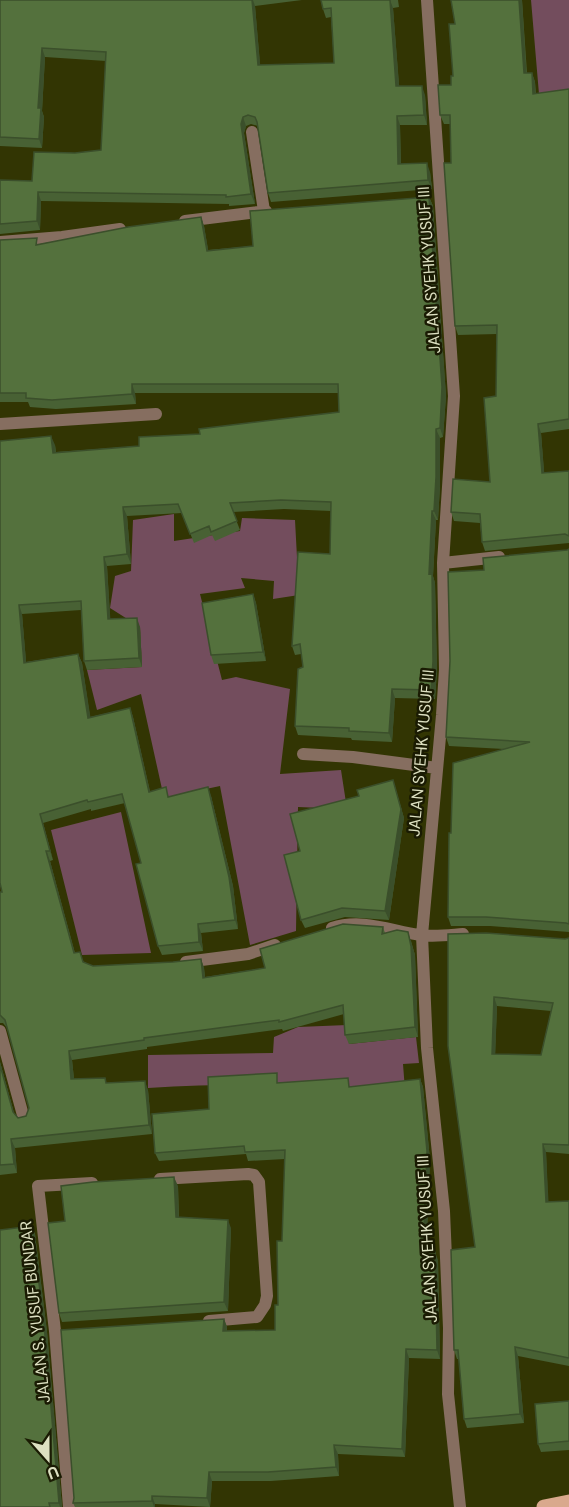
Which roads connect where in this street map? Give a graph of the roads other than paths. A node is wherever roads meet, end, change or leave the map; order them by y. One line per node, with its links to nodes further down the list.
1 (427, 0): 9 (street, JALAN SYEHK YUSUF III)
2 (252, 132): 3 (street)
3 (169, 223)
4 (133, 228): 5 (street)
5 (0, 242)
6 (156, 414): 7 (street)
7 (0, 424)
8 (512, 556): 9 (street)
9 (443, 563): 11 (street, JALAN SYEHK YUSUF III)
10 (303, 754): 11 (street)
11 (437, 768): 14 (street, JALAN SYEHK YUSUF III)
12 (315, 933): 14 (street)
13 (478, 934): 14 (street)
14 (422, 935): 24 (street, JALAN SYEHK YUSUF III)
15 (282, 944): 16 (street)
16 (176, 963)
17 (0, 1031): 18 (street)
18 (24, 1119)
19 (143, 1180): 21 (street)
20 (108, 1182): 23 (street, JALAN S. YUSUF BUNDAR)
21 (192, 1322)
22 (569, 1502): 25 (main road)
23 (69, 1507)
24 (460, 1507)
25 (544, 1507)

